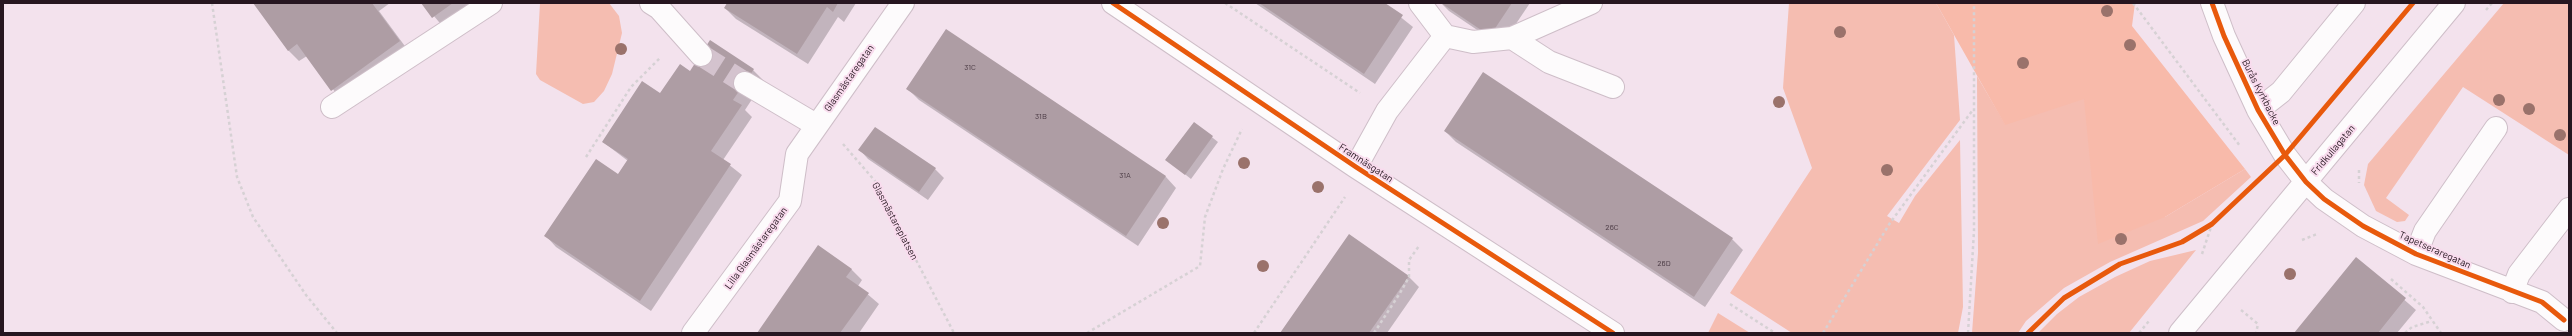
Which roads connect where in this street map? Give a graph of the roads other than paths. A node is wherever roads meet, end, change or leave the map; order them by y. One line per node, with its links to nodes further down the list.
1 (491, 3): 15 (street)
2 (651, 3): 12 (street)
3 (903, 3): 17 (street, Glasmästaregatan)
4 (1113, 3): 20 (street, Framnäsgatan)
5 (1420, 3): 10 (street)
6 (1591, 3): 11 (street)
7 (2212, 3): 16 (street, Burås Kyrkbacke)
8 (2354, 3): 16 (street)
9 (2454, 3): 21 (street, Fridkullagatan)
10 (1445, 36): 11 (street); 20 (street)
11 (1512, 38): 14 (street)
12 (701, 55)
13 (745, 83): 17 (street)
14 (1613, 87)
15 (332, 107)
16 (2258, 110): 21 (street, Burås Kyrkbacke)
17 (816, 125): 19 (street, Glasmästaregatan)
18 (2496, 128): 23 (street)
19 (797, 154): 26 (street, Lilla Glasmästaregatan)
20 (1356, 167): 27 (street, Framnäsgatan)
21 (2306, 182): 23 (street, Tapetseraregatan); 28 (street, Fridkullagatan)
22 (2569, 209): 24 (street)
23 (2416, 254): 24 (street, Tapetseraregatan)
24 (2512, 292): 25 (street, Tapetseraregatan)
25 (2564, 320)
26 (694, 333)
27 (1613, 333)
28 (2180, 333)

